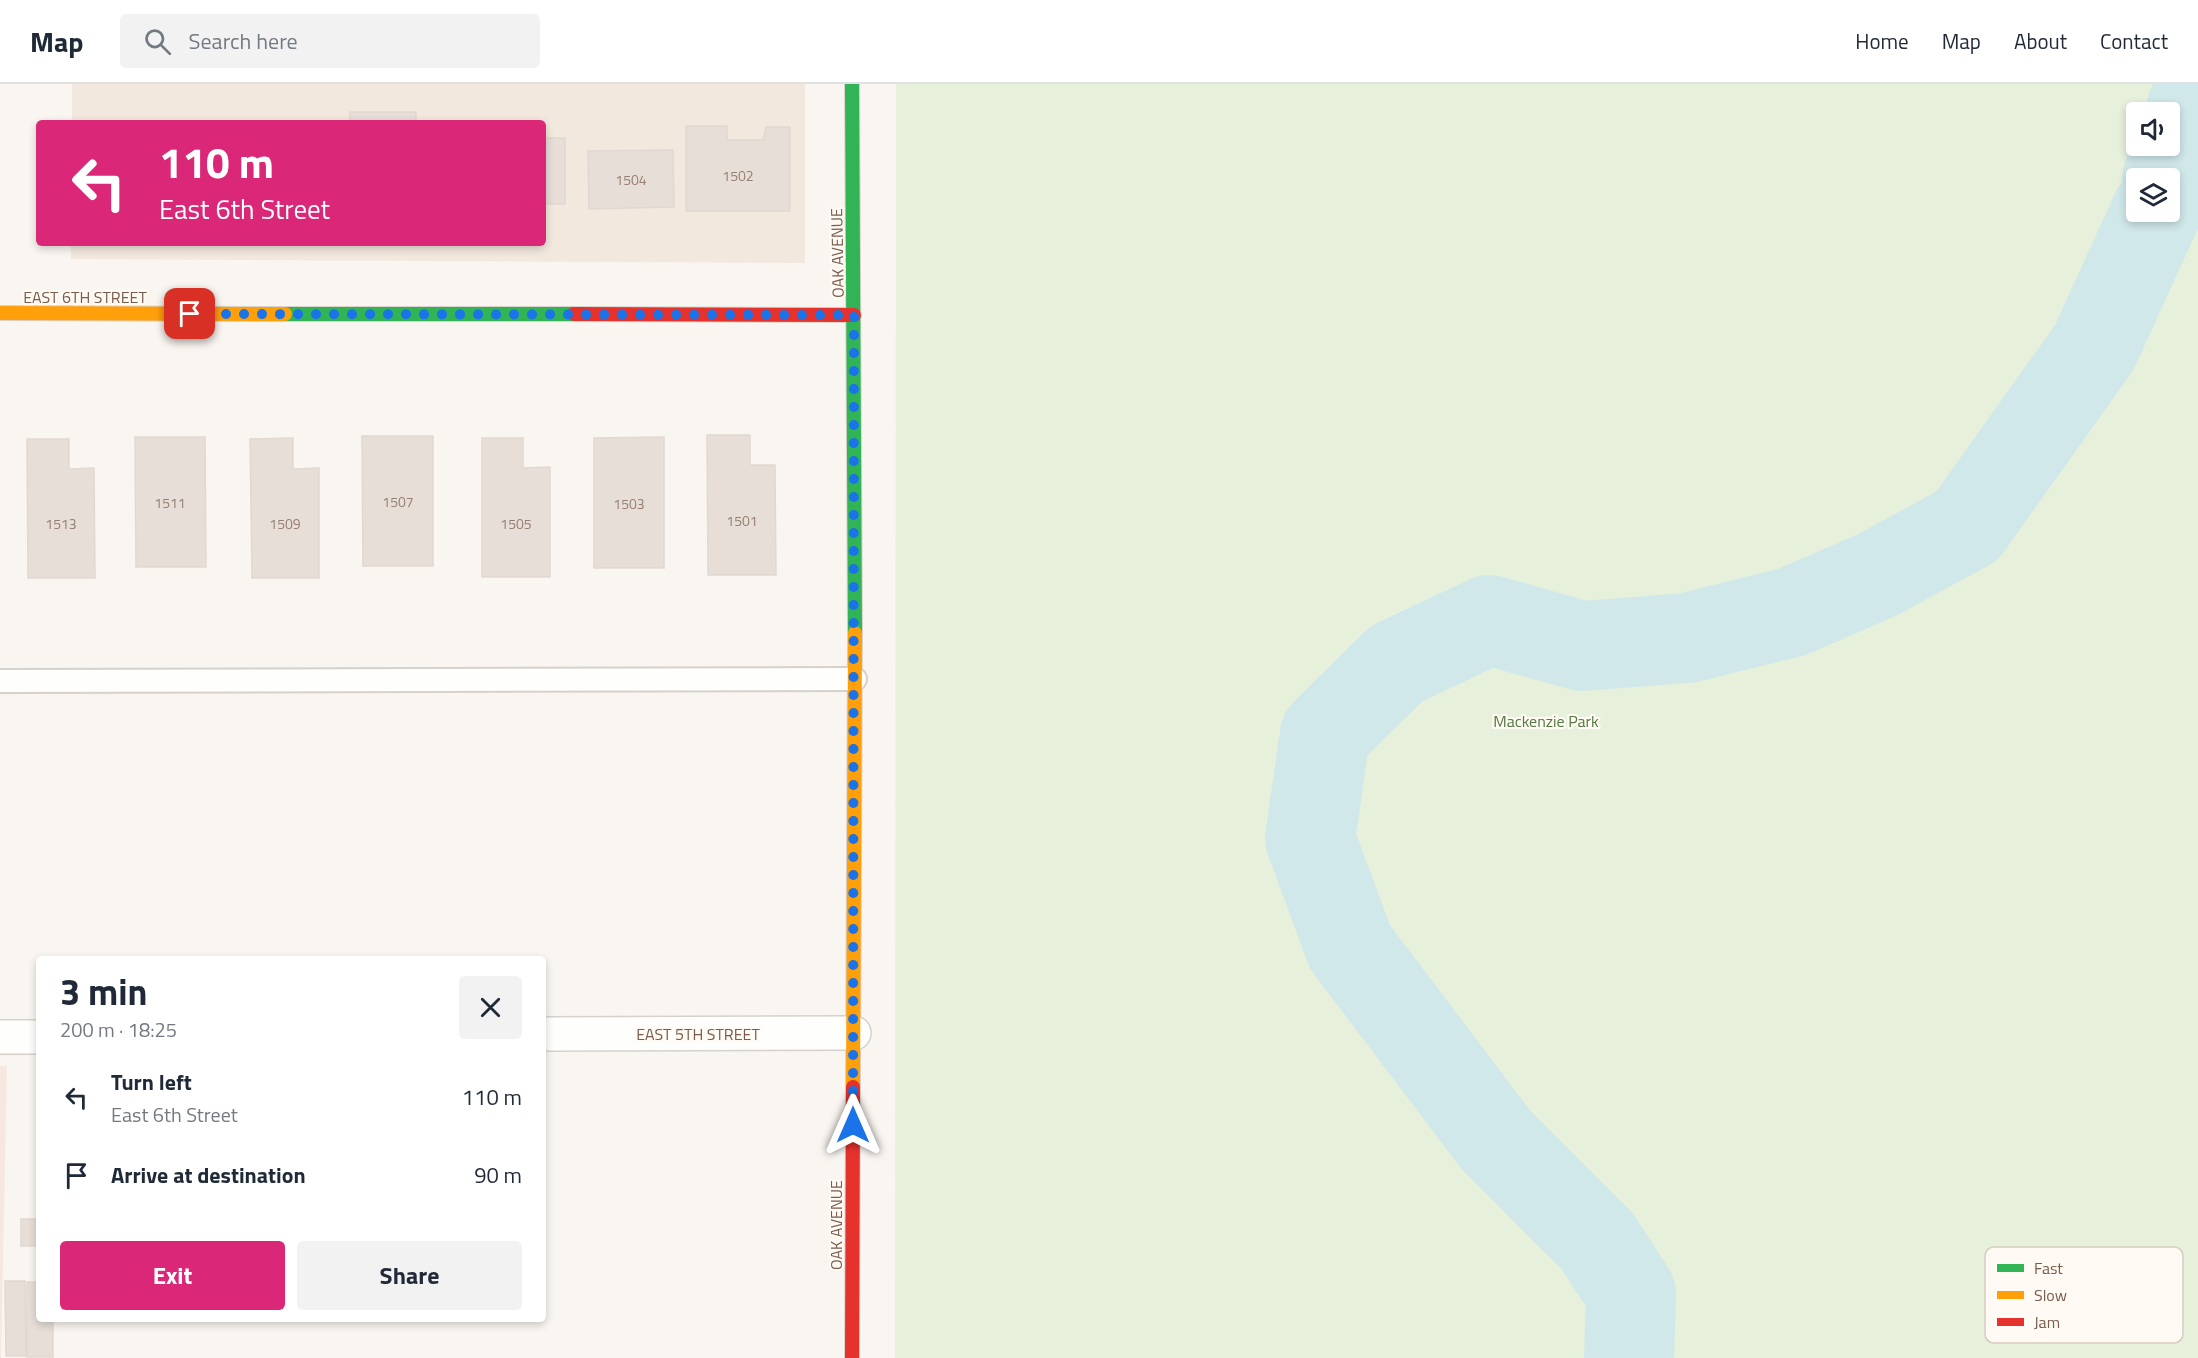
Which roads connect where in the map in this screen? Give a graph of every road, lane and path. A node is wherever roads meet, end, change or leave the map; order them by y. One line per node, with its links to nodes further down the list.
1 (852, 84): 3 (street, OAK AVENUE)
2 (0, 314): 3 (street, EAST 6TH STREET)
3 (854, 315): 4 (street, OAK AVENUE)
4 (855, 679): 5 (lane); 6 (street, OAK AVENUE)
5 (0, 681)
6 (854, 1033): 7 (street, EAST 5TH STREET); 10 (street, OAK AVENUE)
7 (546, 1034)
8 (0, 1037): 9 (street)
9 (36, 1037)
10 (852, 1358)

